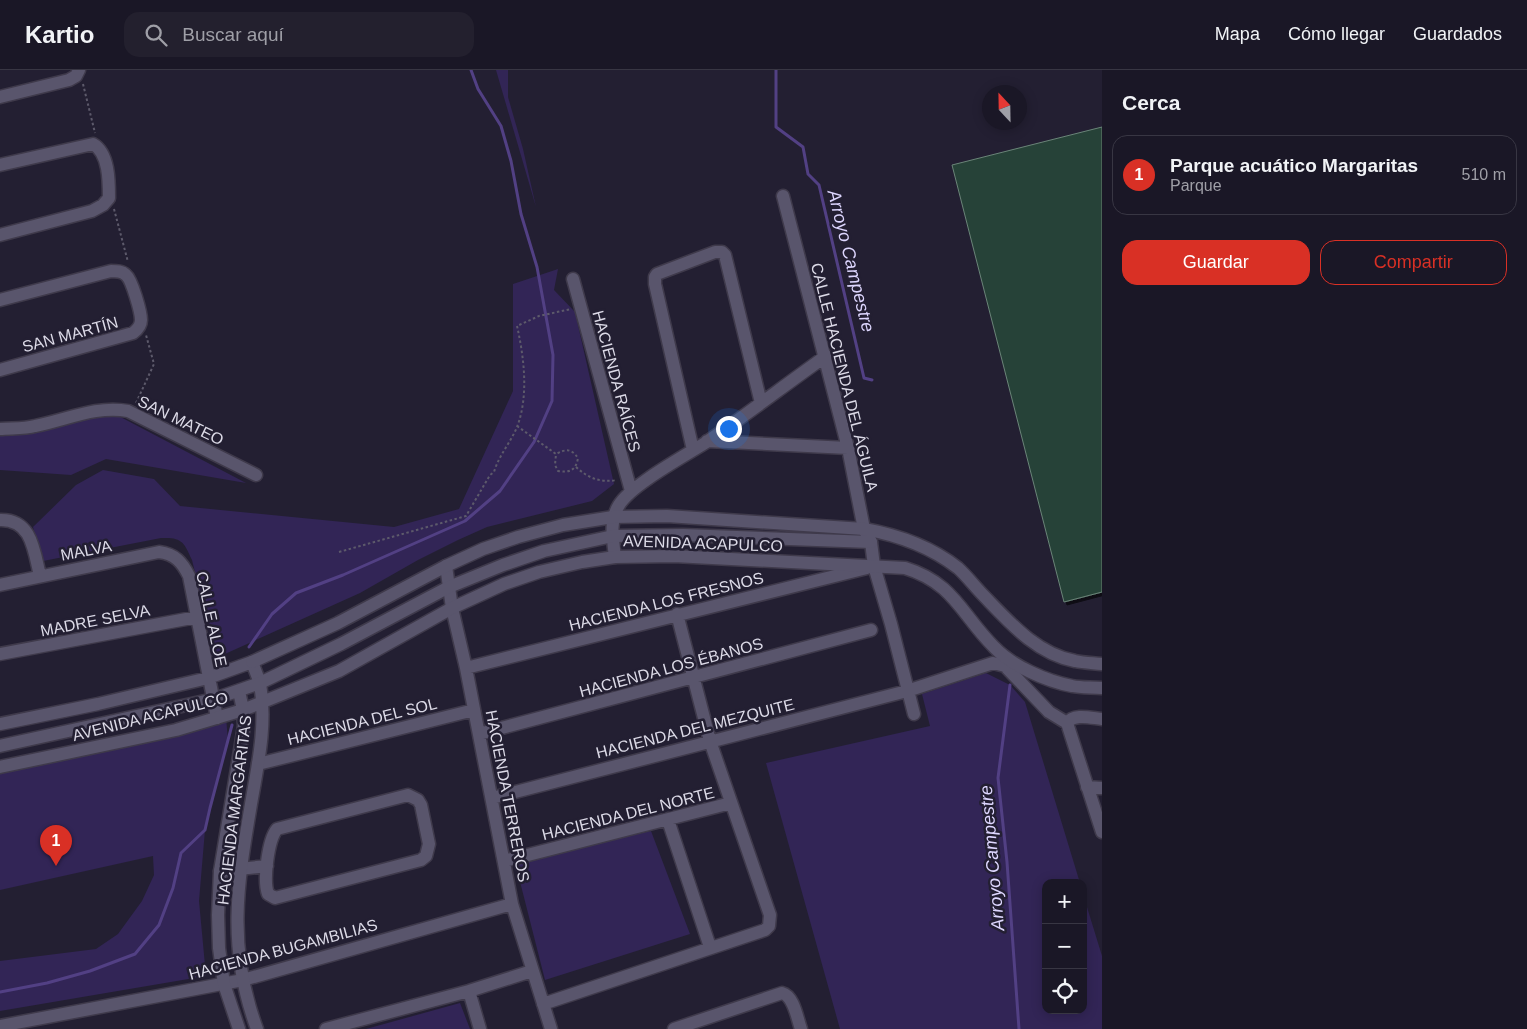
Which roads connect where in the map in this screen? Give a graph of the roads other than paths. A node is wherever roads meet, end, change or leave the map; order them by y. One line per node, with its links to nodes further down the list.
1 (78, 72): 2 (street)
2 (0, 97)
3 (0, 165): 5 (street)
4 (783, 196): 8 (street, CALLE HACIENDA DEL ÁGUILA)
5 (0, 235)
6 (573, 280): 16 (street, HACIENDA RAÍCES)
7 (0, 300): 9 (street, SAN MARTÍN)
8 (826, 356): 10 (street); 13 (street, CALLE HACIENDA DEL ÁGUILA)
9 (0, 370)
10 (761, 403): 12 (street); 14 (street)
11 (0, 428): 15 (street, SAN MATEO)
12 (706, 441): 13 (street); 14 (street)
13 (848, 448): 19 (street, CALLE HACIENDA DEL ÁGUILA)
14 (693, 450): 16 (street)
15 (256, 475)
16 (629, 485): 17 (street)
17 (613, 517): 19 (street, AVENIDA ACAPULCO); 20 (street); 24 (street, AVENIDA ACAPULCO)
18 (4, 520): 26 (street)
19 (864, 529): 21 (street, CALLE HACIENDA DEL ÁGUILA); 35 (street, AVENIDA ACAPULCO)
20 (613, 536): 21 (street, AVENIDA ACAPULCO); 22 (street); 28 (street, AVENIDA ACAPULCO)
21 (871, 542): 25 (street, CALLE HACIENDA DEL ÁGUILA)
22 (615, 557): 25 (street, AVENIDA ACAPULCO); 29 (street, AVENIDA ACAPULCO)
23 (177, 558): 26 (street, MALVA); 31 (street, CALLE ALOE)
24 (446, 566): 28 (street, HACIENDA TERREROS); 34 (street, AVENIDA ACAPULCO)
25 (874, 566): 30 (street, HACIENDA LOS FRESNOS); 41 (street, AVENIDA ACAPULCO); 43 (street, CALLE HACIENDA DEL ÁGUILA)
26 (40, 576): 27 (street, MALVA)
27 (0, 585)
28 (449, 587): 29 (street, HACIENDA TERREROS); 40 (street, AVENIDA ACAPULCO)
29 (452, 608): 36 (street, HACIENDA TERREROS); 45 (street, AVENIDA ACAPULCO)
30 (678, 614): 36 (street, HACIENDA LOS FRESNOS); 38 (street)
31 (197, 617): 33 (street, MADRE SELVA); 39 (street, CALLE ALOE)
32 (871, 630): 38 (street, HACIENDA LOS ÉBANOS)
33 (0, 654)
34 (252, 662): 37 (street); 40 (street, HACIENDA MARGARITAS)
35 (1102, 664)
36 (466, 668): 47 (street, HACIENDA TERREROS)
37 (232, 671): 39 (street); 42 (street, HACIENDA MARGARITAS)
38 (694, 677): 53 (street, HACIENDA LOS ÉBANOS); 54 (street)
39 (208, 678): 44 (street, CALLE ALOE); 52 (street)
40 (260, 683): 42 (street, HACIENDA MARGARITAS); 45 (street, HACIENDA MARGARITAS)
41 (1102, 688)
42 (239, 691): 44 (street, HACIENDA MARGARITAS); 46 (street, HACIENDA MARGARITAS)
43 (907, 691): 48 (street, CALLE HACIENDA DEL ÁGUILA); 51 (street, HACIENDA DEL MEZQUITE); 54 (street, HACIENDA DEL MEZQUITE)
44 (214, 699): 49 (street, CALLE ALOE); 55 (street, HACIENDA MARGARITAS)
45 (264, 703): 46 (street, AVENIDA ACAPULCO); 56 (street, HACIENDA MARGARITAS)
46 (243, 710): 49 (street, AVENIDA ACAPULCO); 67 (street, HACIENDA MARGARITAS)
47 (474, 710): 53 (street, HACIENDA TERREROS); 56 (street, HACIENDA DEL SOL)
48 (914, 714)
49 (217, 718): 57 (street, AVENIDA ACAPULCO)
50 (1102, 719): 51 (street)
51 (1067, 722): 58 (street)
52 (0, 724)
53 (479, 734): 60 (street, HACIENDA TERREROS)
54 (710, 741): 60 (street, HACIENDA DEL MEZQUITE); 61 (street)
55 (0, 746)
56 (258, 764): 66 (street, HACIENDA MARGARITAS)
57 (0, 767)
58 (1087, 787): 59 (street); 63 (street)
59 (1102, 788)
60 (492, 798): 64 (street, HACIENDA TERREROS)
61 (731, 803): 62 (street, HACIENDA DEL NORTE); 69 (street)
62 (668, 820): 64 (street, HACIENDA DEL NORTE); 69 (street)
63 (1102, 832)
64 (504, 861): 68 (street, HACIENDA TERREROS)
65 (267, 866): 65 (street); 66 (street)
66 (240, 869): 67 (street); 71 (street, HACIENDA MARGARITAS)
67 (220, 872): 72 (street, HACIENDA MARGARITAS)
68 (512, 904): 70 (street, HACIENDA TERREROS); 71 (street, HACIENDA BUGAMBILIAS)
69 (710, 947): 74 (street)
70 (532, 971): 73 (street); 74 (street, HACIENDA TERREROS)
71 (243, 980): 72 (street, HACIENDA BUGAMBILIAS); 77 (street, HACIENDA MARGARITAS)
72 (224, 984): 75 (street, HACIENDA BUGAMBILIAS); 76 (street, HACIENDA MARGARITAS)
73 (469, 991): 78 (street); 79 (street)
74 (543, 1004): 80 (street, HACIENDA TERREROS)
75 (0, 1026)
76 (239, 1029)
77 (257, 1029)
78 (326, 1029)
79 (480, 1029)
80 (551, 1029)
81 (674, 1029): 82 (street)
82 (801, 1029)

